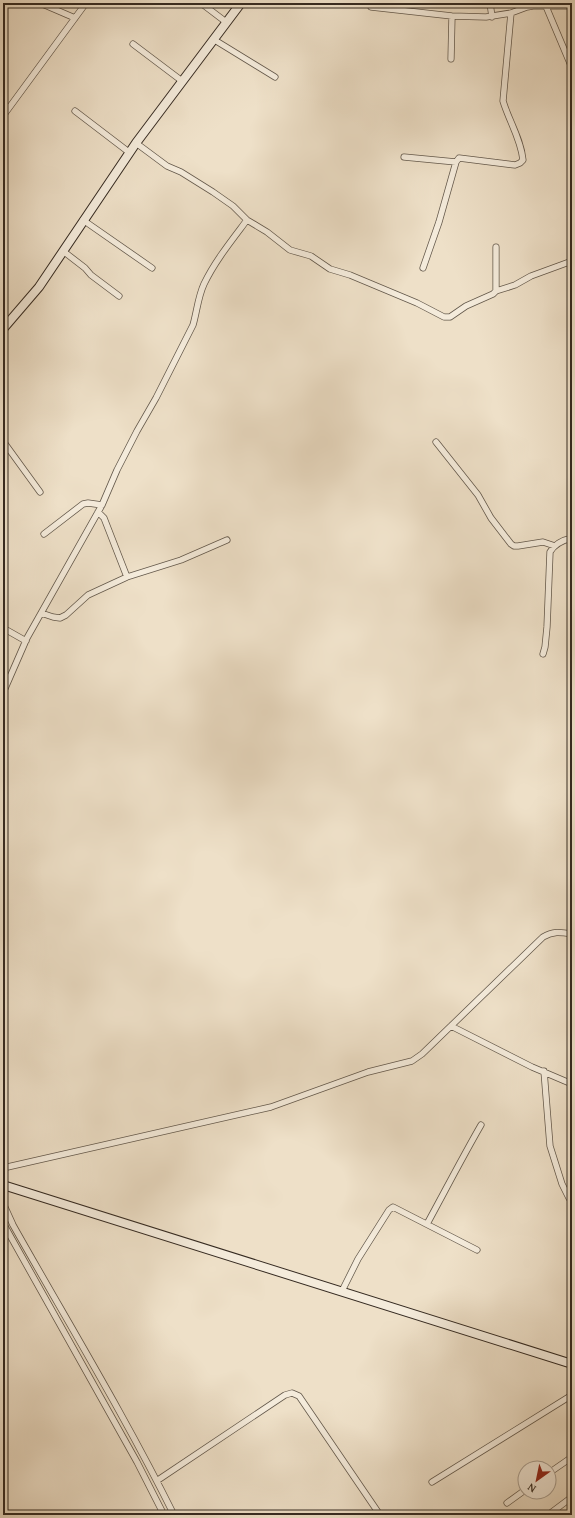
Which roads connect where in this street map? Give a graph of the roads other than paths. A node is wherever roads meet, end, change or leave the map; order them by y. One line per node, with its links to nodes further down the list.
1 (40, 3): 12 (street)
2 (86, 3): 12 (street)
3 (202, 3): 13 (street)
4 (241, 3): 13 (main road)
5 (490, 3): 11 (street)
6 (545, 4): 7 (street); 9 (street); 17 (street)
7 (572, 6)
8 (370, 7): 10 (street)
9 (511, 13): 11 (street); 25 (street)
10 (452, 16): 11 (street); 16 (street)
11 (492, 16)
12 (75, 18): 21 (street)
13 (226, 22): 14 (main road)
14 (213, 40): 18 (street); 19 (main road)
15 (133, 44): 19 (street)
16 (451, 59)
17 (572, 68)
18 (275, 77)
19 (182, 81): 22 (main road)
20 (75, 111): 23 (street)
21 (3, 116)
22 (136, 143): 23 (main road); 27 (street)
23 (130, 153): 26 (main road)
24 (404, 157): 25 (street)
25 (456, 162): 32 (street)
26 (83, 220): 29 (main road); 31 (street)
27 (247, 220): 33 (street); 39 (street)
28 (496, 247): 33 (street)
29 (63, 251): 34 (street); 35 (main road)
30 (572, 261): 33 (street)
31 (152, 268)
32 (423, 268)
33 (496, 291)
34 (119, 296)
35 (3, 329)
36 (3, 441): 38 (street)
37 (436, 442): 44 (street)
38 (40, 492)
39 (102, 506): 40 (street); 41 (street)
40 (98, 512): 45 (street); 46 (street)
41 (44, 534)
42 (572, 538): 44 (street)
43 (227, 540): 45 (street)
44 (555, 546): 49 (street)
45 (127, 577): 46 (street)
46 (41, 613): 48 (street)
47 (3, 628): 48 (street)
48 (26, 641): 50 (street)
49 (543, 654)
50 (3, 693)
51 (572, 934): 52 (street)
52 (451, 1026): 53 (street); 56 (street)
53 (544, 1071): 54 (street); 58 (street)
54 (572, 1084)
55 (481, 1125): 61 (street)
56 (3, 1168)
57 (3, 1187): 63 (main road)
58 (572, 1202)
59 (3, 1203): 68 (street)
60 (3, 1223): 73 (street)
61 (427, 1224): 62 (street); 63 (street)
62 (477, 1250)
63 (342, 1292): 64 (main road)
64 (572, 1364)
65 (572, 1395): 69 (street)
66 (572, 1457): 67 (street)
67 (557, 1467)
68 (158, 1480): 74 (street); 75 (street)
69 (432, 1482)
70 (517, 1496): 72 (street)
71 (572, 1497): 76 (street)
72 (507, 1503)
73 (164, 1515)
74 (174, 1515)
75 (380, 1515)
76 (548, 1515)

